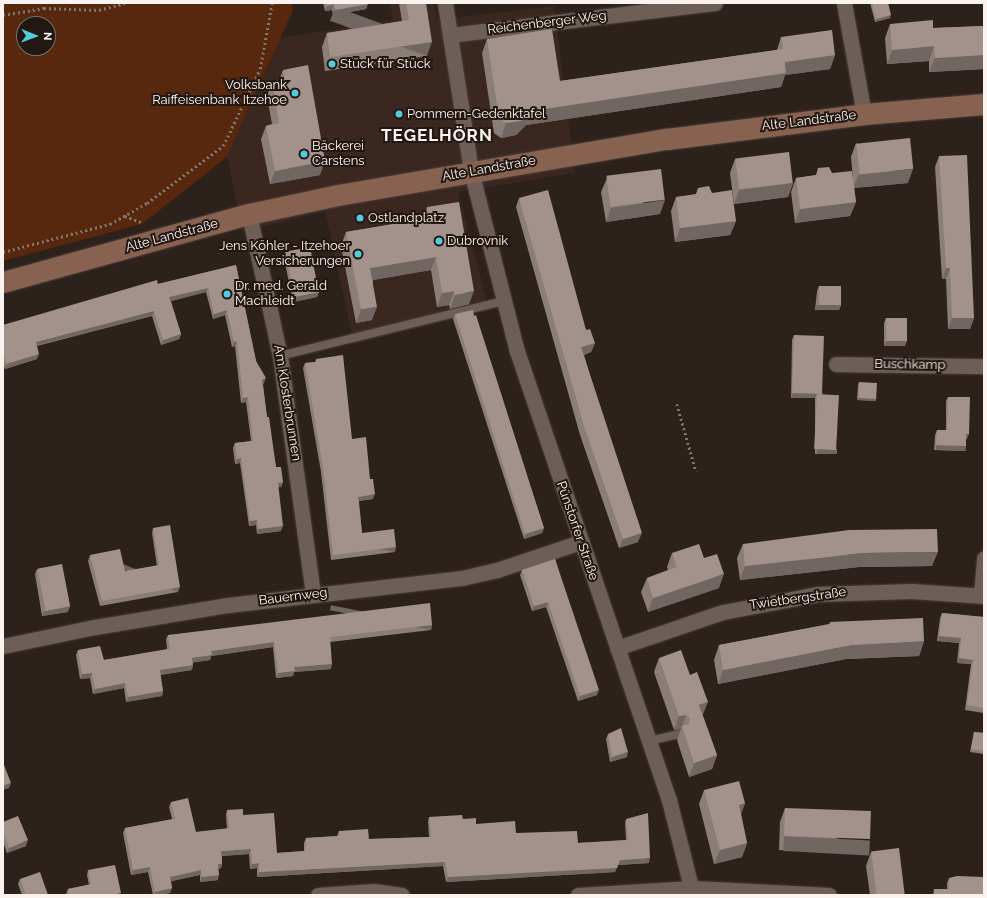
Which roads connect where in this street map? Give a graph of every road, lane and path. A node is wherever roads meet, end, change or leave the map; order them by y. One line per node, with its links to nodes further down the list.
1 (126, 3): 6 (path)
2 (272, 3): 12 (path)
3 (445, 3): 7 (street, Pünstorfer Straße)
4 (715, 3): 7 (street, Reichenberger Weg)
5 (844, 3): 9 (street)
6 (3, 15)
7 (450, 34): 10 (street, Pünstorfer Straße)
8 (984, 104): 9 (street, Alte Landstraße)
9 (864, 114): 10 (street, Alte Landstraße)
10 (471, 171): 11 (street, Alte Landstraße); 14 (street, Pünstorfer Straße)
11 (249, 214): 13 (street, Alte Landstraße); 15 (street, Am Klosterbrunnen)
12 (3, 252)
13 (3, 282)
14 (504, 301): 15 (lane); 20 (street, Pünstorfer Straße)
15 (280, 356): 22 (street, Am Klosterbrunnen)
16 (836, 364): 17 (street, Buschkamp)
17 (984, 366)
18 (677, 404): 19 (path)
19 (696, 471)
20 (580, 542): 22 (street, Bauernweg); 25 (street, Pünstorfer Straße)
21 (984, 558): 23 (street)
22 (313, 593): 24 (street, Bauernweg)
23 (983, 595): 25 (street, Twietbergstraße)
24 (3, 646)
25 (617, 648): 27 (street, Pünstorfer Straße)
26 (680, 734): 27 (lane)
27 (649, 741): 28 (street, Pünstorfer Straße)
28 (693, 892): 29 (street); 32 (street)
29 (826, 894)
30 (318, 895): 31 (street)
31 (402, 895)
32 (578, 895)

